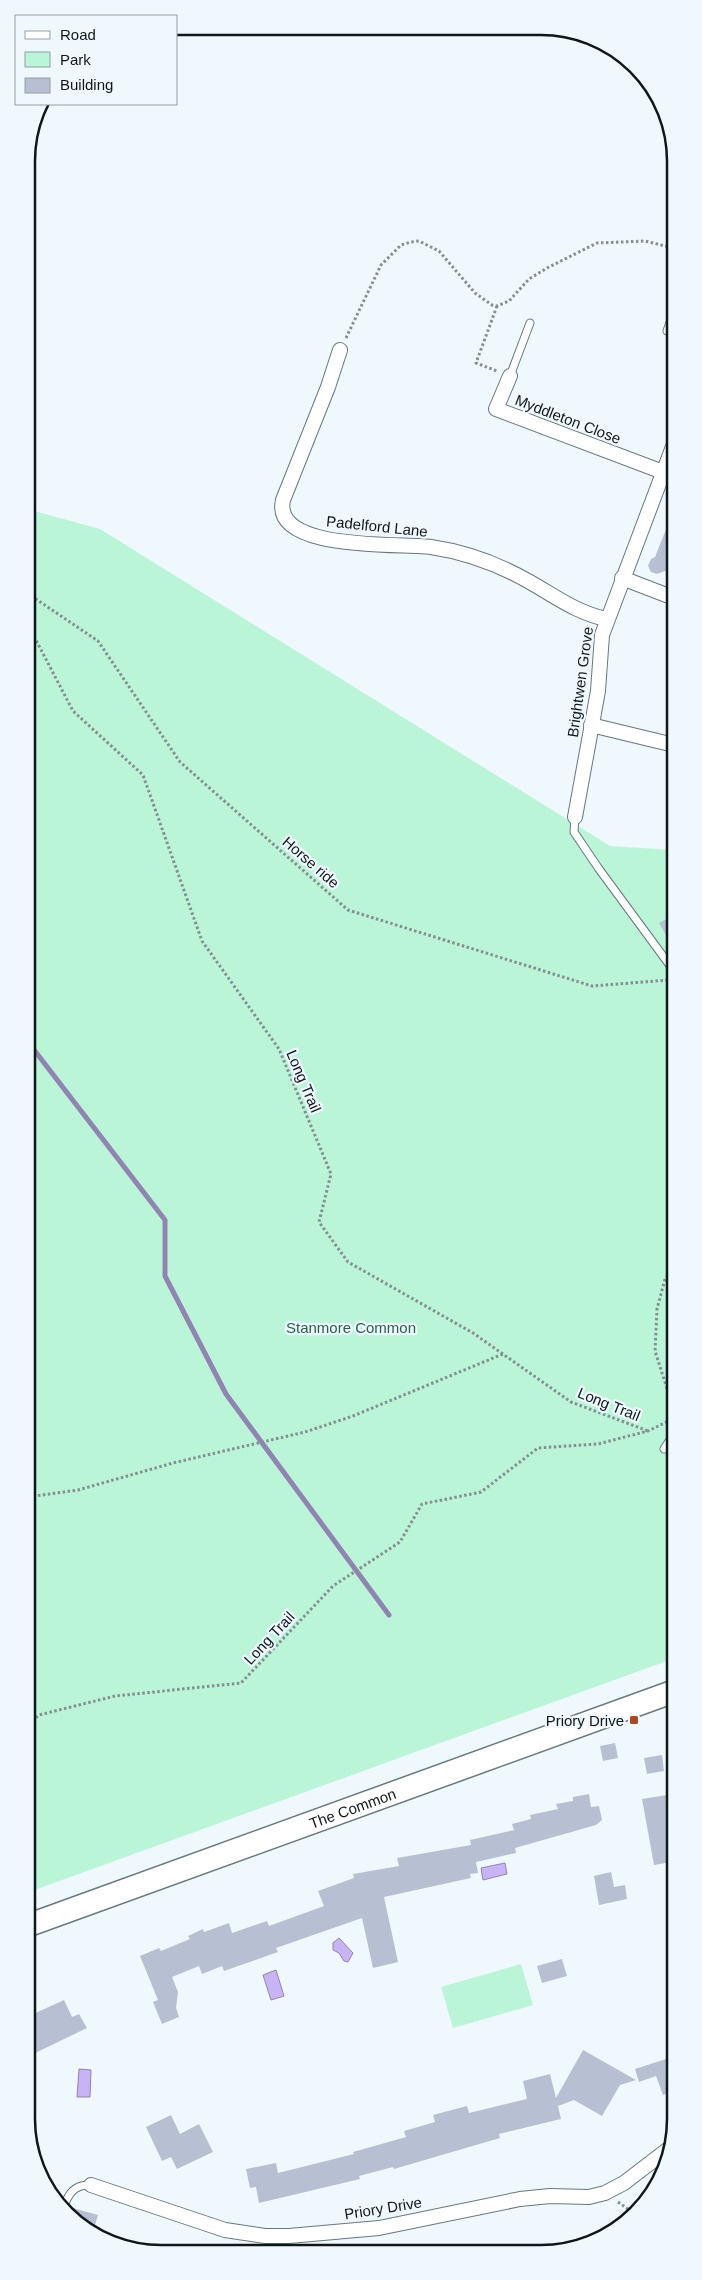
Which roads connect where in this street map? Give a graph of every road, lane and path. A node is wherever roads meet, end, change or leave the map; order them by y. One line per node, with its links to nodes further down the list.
1 (667, 247): 2 (path)
2 (497, 306): 4 (path); 5 (path)
3 (530, 323): 5 (lane)
4 (340, 350): 11 (street, Padelford Lane)
5 (510, 376): 7 (street, Myddleton Close)
6 (667, 462): 7 (street, Brightwen Grove)
7 (663, 472): 8 (street, Brightwen Grove)
8 (622, 578): 9 (street); 11 (street, Brightwen Grove)
9 (667, 595)
10 (35, 598): 17 (path, Horse ride)
11 (606, 620): 13 (street, Brightwen Grove)
12 (35, 638): 19 (path, Long Trail)
13 (591, 725): 14 (street); 15 (street, Brightwen Grove)
14 (667, 743)
15 (575, 817): 16 (lane)
16 (667, 962)
17 (667, 981)
18 (667, 1276): 20 (path)
19 (503, 1354): 22 (path, Long Trail); 25 (path)
20 (667, 1388)
21 (667, 1422): 22 (path, Long Trail)
22 (648, 1431): 27 (path, Long Trail)
23 (667, 1444): 24 (lane)
24 (664, 1449)
25 (35, 1497)
26 (667, 1694): 28 (main road, The Common)
27 (35, 1718)
28 (35, 1922)
29 (662, 2154): 30 (street, Priory Drive)
30 (91, 2185): 31 (lane)
31 (65, 2201)

